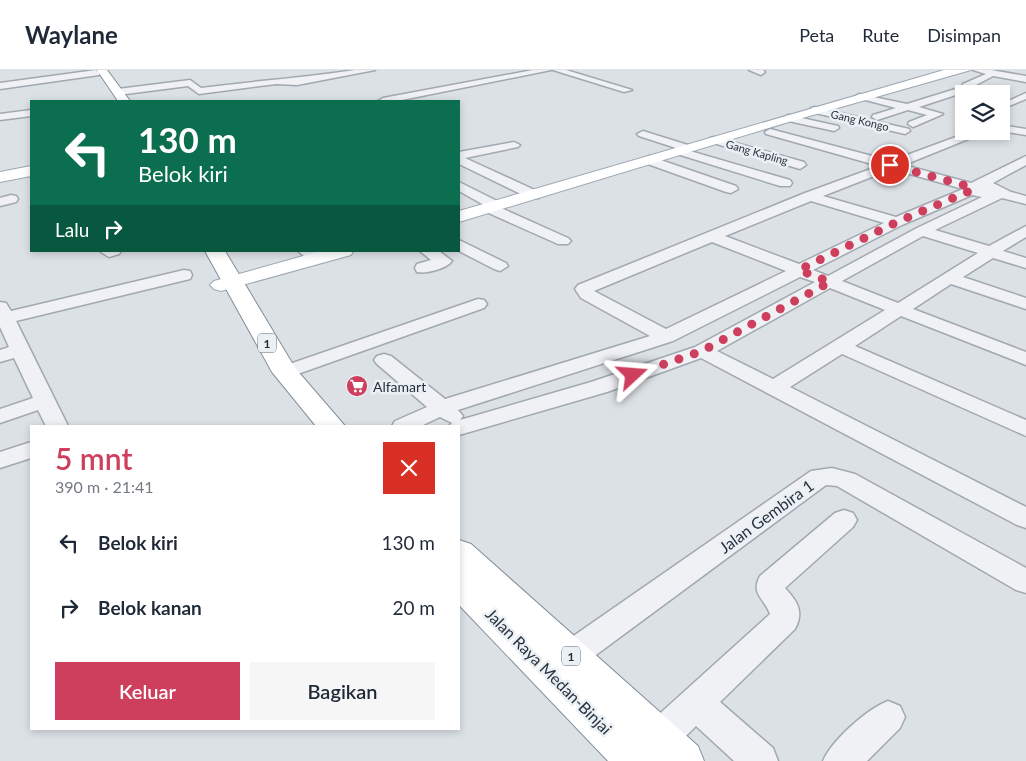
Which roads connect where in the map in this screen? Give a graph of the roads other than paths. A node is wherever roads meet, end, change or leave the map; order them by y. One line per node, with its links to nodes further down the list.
1 (311, 70): 10 (street)
2 (371, 70): 13 (street)
3 (546, 70): 21 (street)
4 (557, 70): 20 (street)
5 (589, 70): 11 (street)
6 (954, 70): 7 (main road); 24 (main road)
7 (966, 70)
8 (977, 70): 15 (street)
9 (98, 71): 18 (street); 25 (main road)
10 (288, 74)
11 (603, 74)
12 (228, 76): 16 (street)
13 (337, 76): 16 (street); 17 (street)
14 (989, 76): 27 (street)
15 (1026, 79)
16 (190, 83): 25 (street)
17 (360, 83)
18 (0, 86)
19 (410, 86): 21 (street)
20 (627, 90)
21 (431, 92): 23 (street)
22 (1026, 96): 26 (street)
23 (384, 97)
24 (859, 97): 27 (street); 28 (main road)
25 (118, 99)
26 (1010, 103)
27 (908, 107): 28 (street, Gang Kongo); 31 (street)
28 (815, 110): 32 (main road)
29 (30, 113): 30 (street)
30 (0, 117)
31 (877, 117)
32 (788, 118): 34 (street); 38 (main road)
33 (1010, 129): 36 (street)
34 (844, 131)
35 (770, 132): 46 (street)
36 (1026, 132)
37 (643, 134): 41 (street)
38 (714, 140): 41 (main road); 45 (street, Gang Kapling)
39 (958, 140): 46 (street)
40 (514, 144): 42 (street)
41 (683, 150): 47 (main road); 52 (street)
42 (460, 156)
43 (460, 160): 55 (street)
44 (1026, 160): 54 (street)
45 (800, 165)
46 (890, 165): 54 (street); 56 (street)
47 (646, 166): 53 (street); 55 (main road)
48 (30, 171): 49 (main road)
49 (0, 177)
50 (460, 182): 58 (street)
51 (1018, 182): 54 (street)
52 (785, 183)
53 (731, 190)
54 (987, 190): 57 (street); 60 (street); 62 (street)
55 (534, 195): 58 (main road)
56 (810, 196): 60 (street); 63 (street)
57 (1026, 200)
58 (492, 207): 59 (main road); 64 (street)
59 (460, 217)
60 (897, 222): 75 (street)
61 (1026, 230): 70 (street)
62 (922, 231): 70 (street); 78 (street)
63 (711, 236): 75 (street); 84 (street)
64 (563, 241)
65 (460, 246): 73 (street)
66 (204, 252): 79 (main road, 1)
67 (215, 252): 79 (main road, 1)
68 (336, 252): 71 (main road)
69 (430, 252): 74 (street)
70 (991, 252): 72 (street); 77 (street)
71 (312, 255): 79 (main road)
72 (1026, 263)
73 (500, 266)
74 (423, 268)
75 (799, 270): 78 (street); 84 (street)
76 (184, 275): 83 (street)
77 (950, 278): 81 (street); 82 (street)
78 (830, 282): 82 (street); 87 (street)
79 (227, 284): 91 (main road, 1); 97 (main road, 1)
80 (478, 304): 91 (street)
81 (1026, 304)
82 (897, 309): 85 (street); 89 (street)
83 (3, 313): 86 (street)
84 (666, 336): 94 (street)
85 (842, 347): 92 (street); 102 (street)
86 (21, 350): 88 (street); 93 (street)
87 (702, 351): 92 (street); 101 (street)
88 (0, 356)
89 (1026, 358)
90 (384, 360): 94 (street)
91 (285, 372): 98 (main road, 1)
92 (774, 388): 105 (street)
93 (45, 401): 95 (street); 96 (street)
94 (442, 408): 99 (street); 100 (street)
95 (0, 416)
96 (57, 425)
97 (311, 425)
98 (330, 425)
99 (405, 425)
100 (459, 425)
101 (461, 427)
102 (1026, 430)
103 (30, 450): 104 (street)
104 (0, 460)
105 (1026, 518)
106 (844, 520): 111 (street)
107 (460, 554): 110 (main road, Jalan Raya Medan-Binjai / 1)
108 (1026, 582): 110 (street, Jalan Gembira 1)
109 (460, 583): 113 (main road, Jalan Raya Medan-Binjai / 1)
110 (570, 656): 113 (main road, Jalan Raya Medan-Binjai / 1)
111 (697, 704): 113 (street); 114 (street)
112 (888, 717): 115 (street)
113 (660, 754)
114 (760, 761)
115 (841, 761)

